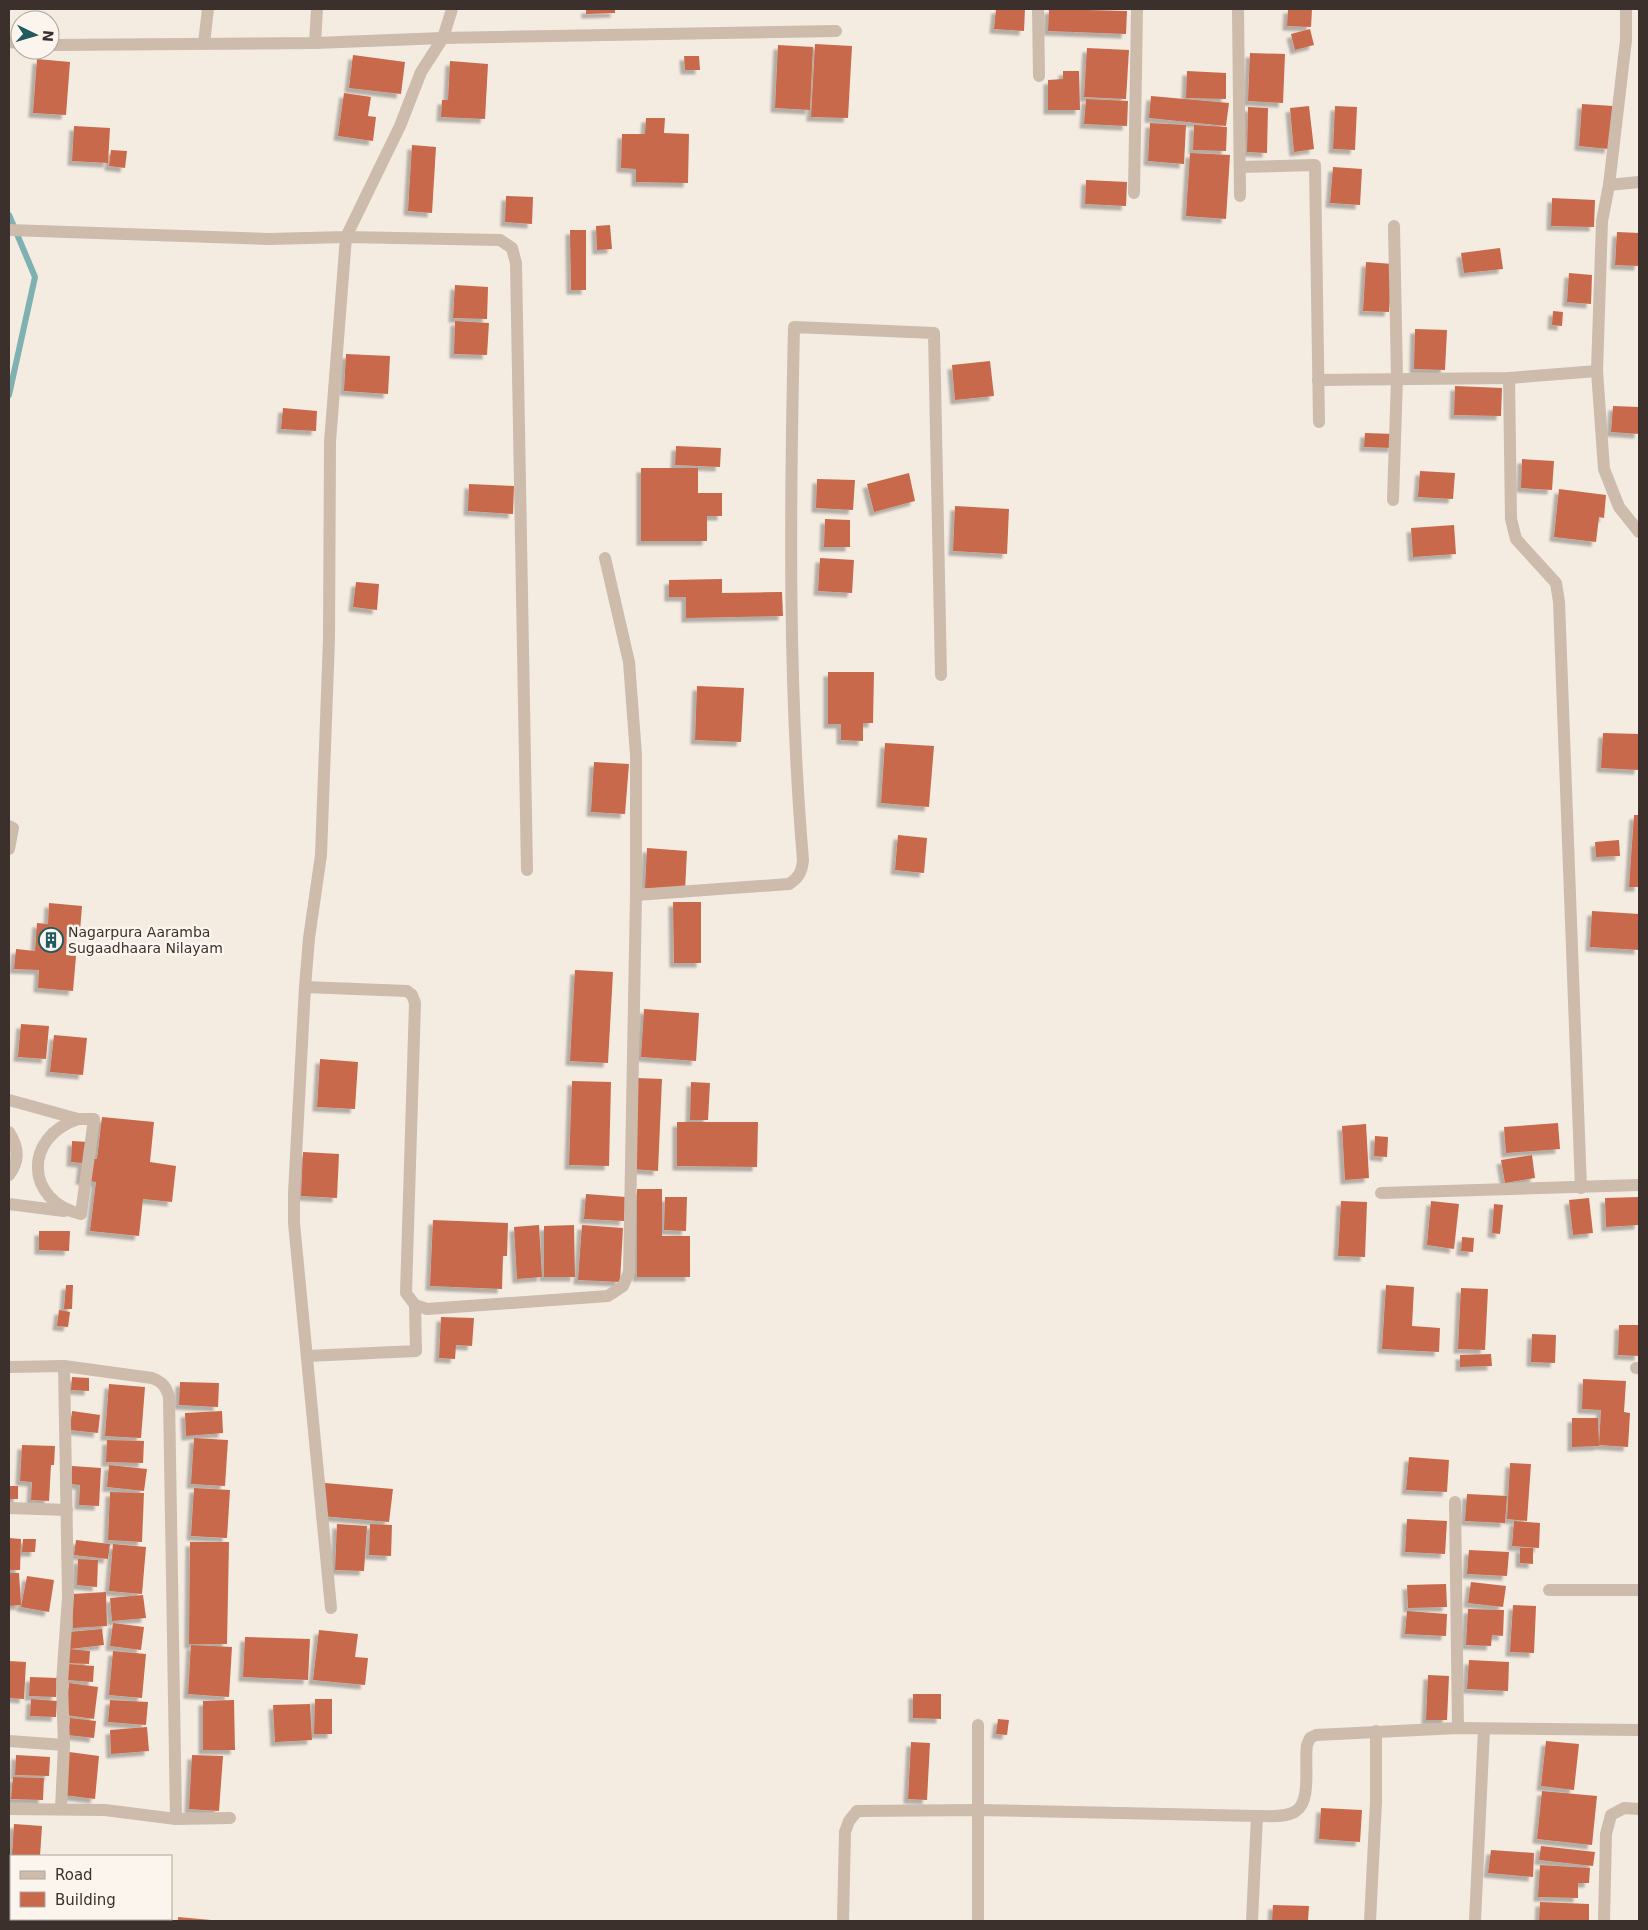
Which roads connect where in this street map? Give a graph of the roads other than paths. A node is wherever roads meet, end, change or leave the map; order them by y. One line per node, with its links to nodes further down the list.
1 (208, 9): 10 (street)
2 (317, 9): 11 (street)
3 (452, 9): 9 (street)
4 (1038, 9): 13 (street)
5 (1137, 9): 17 (street)
6 (1238, 9): 14 (street)
7 (1626, 9): 16 (street)
8 (836, 31): 9 (street)
9 (443, 38): 11 (street); 21 (street)
10 (204, 43): 11 (street); 12 (street)
11 (315, 44)
12 (60, 46)
13 (1039, 76)
14 (1240, 167): 18 (street); 25 (street)
15 (1639, 182): 16 (street)
16 (1609, 185): 22 (street)
17 (1134, 193)
18 (1240, 196)
19 (1394, 226): 23 (street)
20 (9, 230): 21 (street)
21 (346, 237): 33 (street); 35 (street)
22 (1597, 371): 24 (street); 28 (street)
23 (1396, 378): 24 (street); 25 (street); 27 (street)
24 (1509, 378): 43 (street)
25 (1318, 380): 26 (street)
26 (1319, 422)
27 (1393, 500)
28 (1639, 532)
29 (605, 558): 34 (street)
30 (941, 675): 34 (street)
31 (9, 826): 32 (street)
32 (9, 849)
33 (527, 870)
34 (636, 895): 47 (street)
35 (305, 987): 47 (street); 48 (street)
36 (9, 1100): 37 (street)
37 (78, 1119): 40 (street); 46 (street)
38 (9, 1132): 39 (street)
39 (16, 1161): 40 (street); 41 (street)
40 (38, 1162): 46 (street)
41 (9, 1174)
42 (1639, 1185): 43 (street)
43 (1581, 1188): 44 (street)
44 (1381, 1193)
45 (9, 1204): 46 (street)
46 (67, 1211)
47 (415, 1305): 48 (street)
48 (307, 1356): 56 (street)
49 (64, 1366): 50 (street); 53 (street); 69 (street)
50 (9, 1367)
51 (1456, 1502): 58 (street)
52 (9, 1508): 53 (street)
53 (67, 1510): 63 (street)
54 (1549, 1590): 55 (street)
55 (1639, 1590)
56 (330, 1608)
57 (978, 1725): 67 (street)
58 (1458, 1728): 59 (street); 61 (street)
59 (1484, 1729): 60 (street); 75 (street)
60 (1639, 1730)
61 (1376, 1731): 68 (street); 74 (street)
62 (9, 1741): 63 (street)
63 (64, 1745): 66 (street)
64 (1639, 1808): 76 (street)
65 (9, 1809): 66 (street)
66 (61, 1809): 69 (street)
67 (979, 1810): 68 (street); 71 (street); 72 (street)
68 (1257, 1816): 73 (street)
69 (176, 1818): 70 (street)
70 (230, 1818)
71 (843, 1921)
72 (978, 1921)
73 (1252, 1921)
74 (1370, 1921)
75 (1475, 1921)
76 (1604, 1921)

